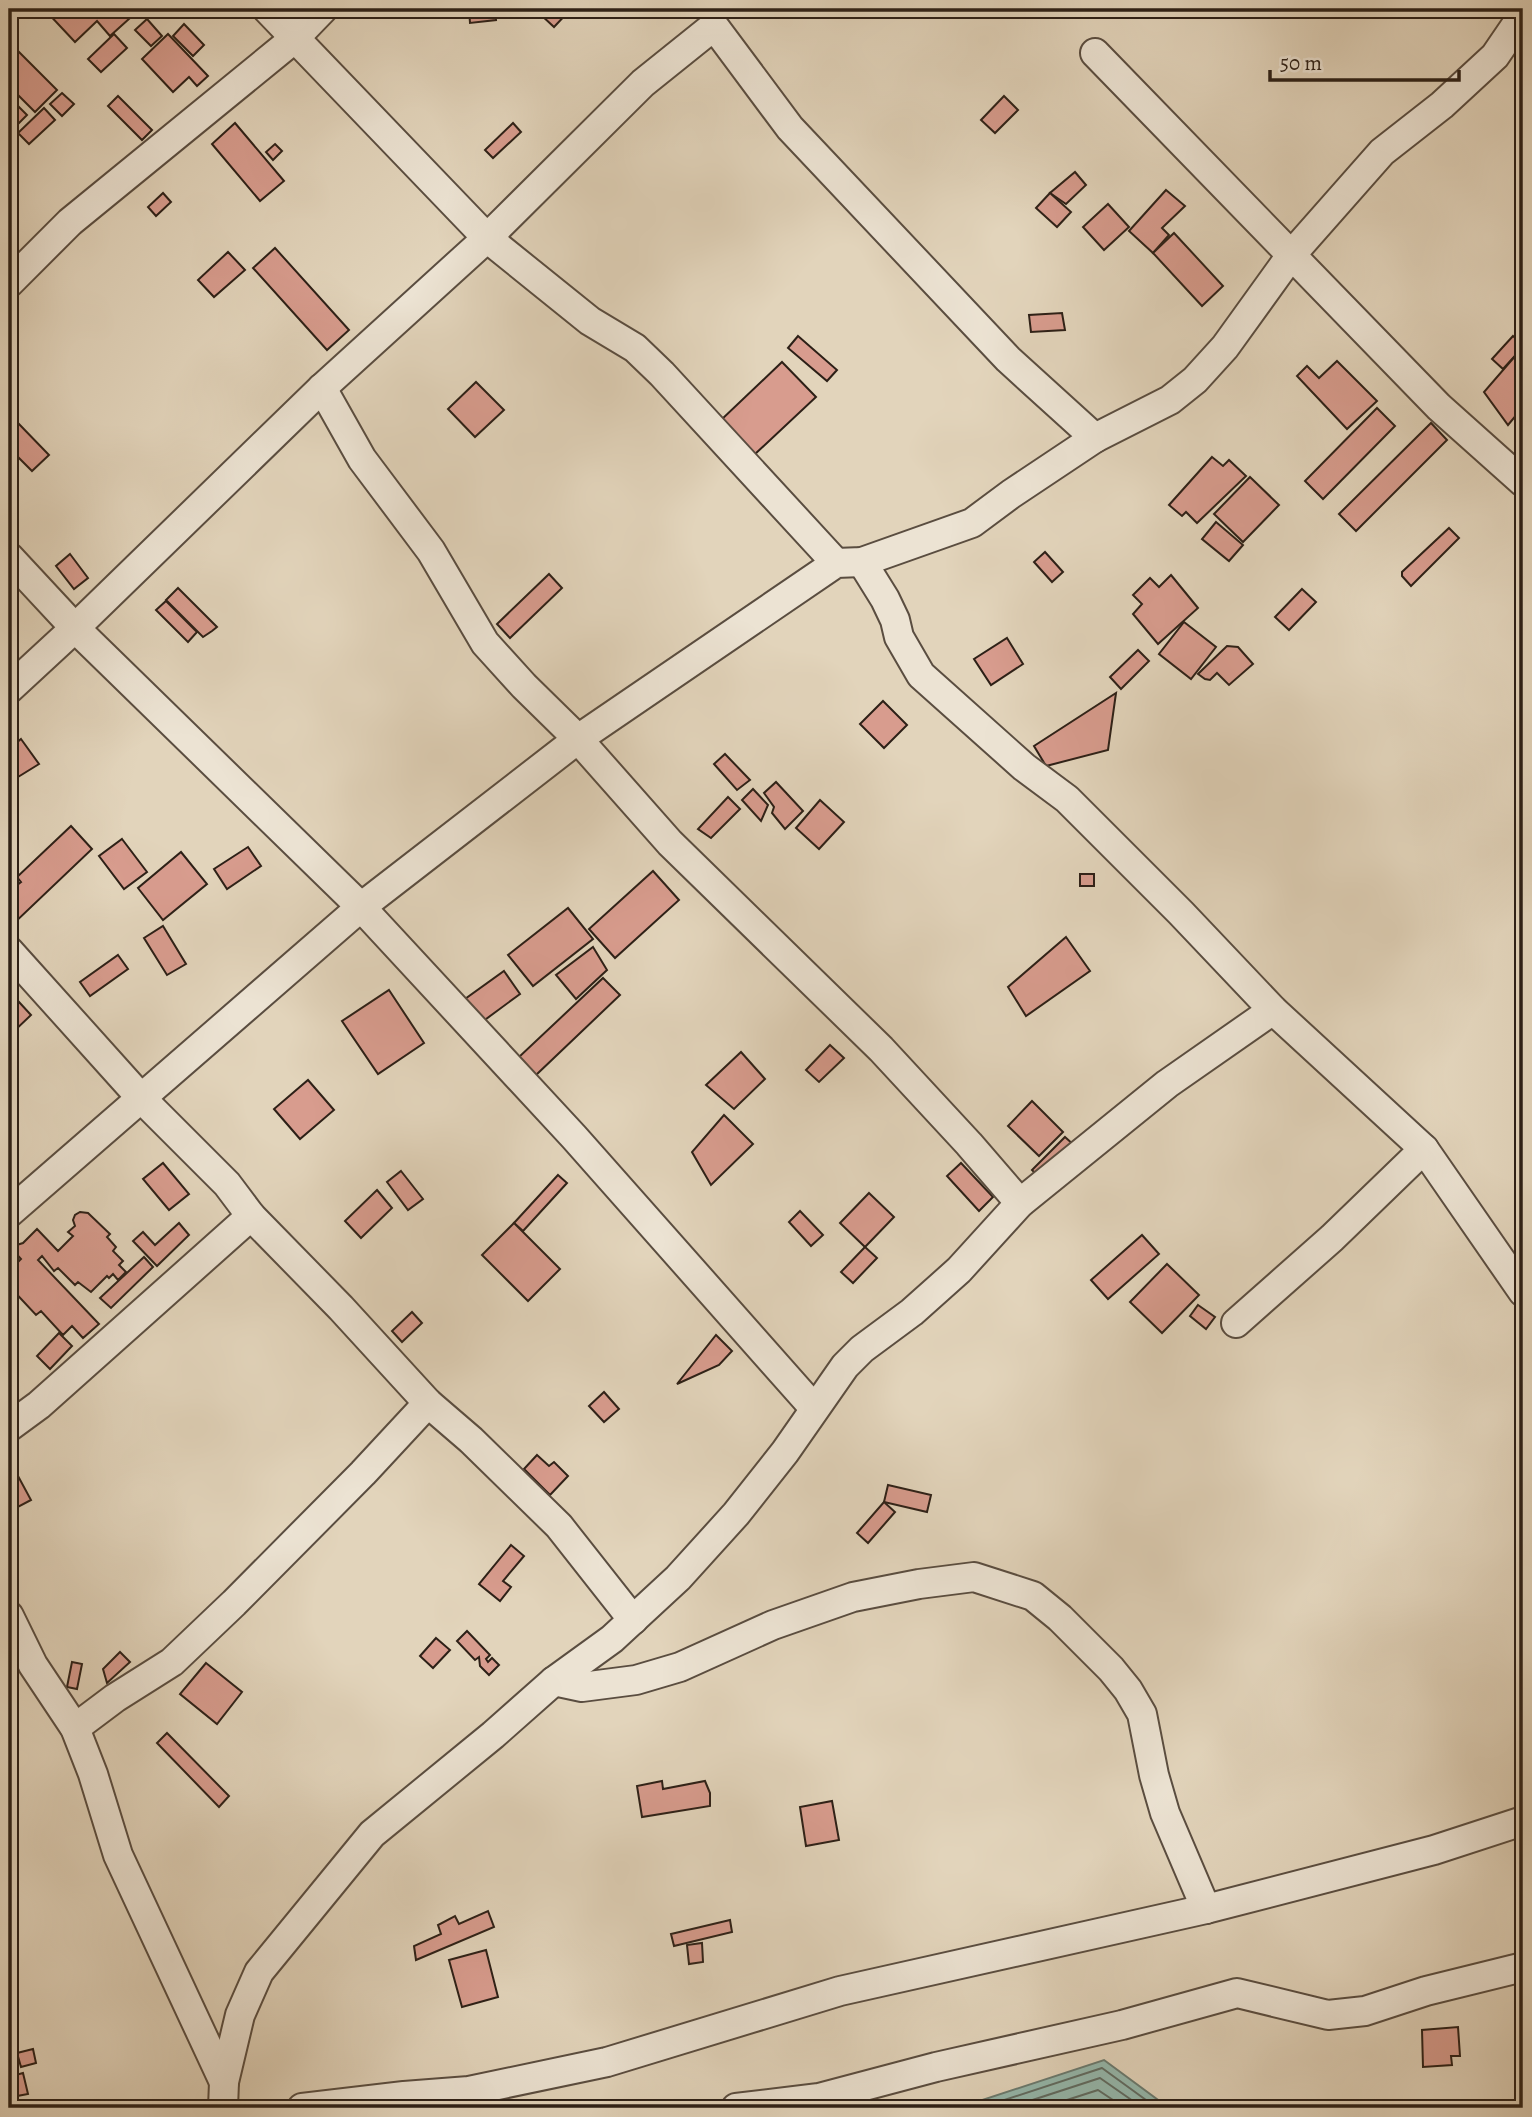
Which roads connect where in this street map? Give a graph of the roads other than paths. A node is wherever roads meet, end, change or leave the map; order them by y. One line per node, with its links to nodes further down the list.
1 (267, 9): 4 (street)
2 (323, 9): 4 (street)
3 (1523, 15): 7 (street)
4 (294, 38): 6 (street); 8 (street)
5 (1095, 53): 7 (street)
6 (487, 238): 9 (street); 10 (street); 13 (street)
7 (1292, 254): 10 (street); 11 (street)
8 (9, 283)
9 (322, 388): 14 (street); 16 (street)
10 (1095, 438): 13 (street)
11 (1523, 482)
12 (9, 557): 14 (street)
13 (849, 563): 16 (street); 19 (street)
14 (75, 628): 15 (street); 17 (street)
15 (9, 689)
16 (578, 739): 17 (street); 22 (street)
17 (361, 907): 20 (street); 28 (street)
18 (9, 951): 20 (street)
19 (1273, 1010): 21 (street); 22 (street)
20 (142, 1099): 23 (street); 24 (street)
21 (1424, 1149): 25 (street); 26 (street)
22 (1020, 1203): 28 (street)
23 (9, 1213)
24 (251, 1216): 27 (street); 29 (street)
25 (1523, 1292)
26 (1236, 1322)
27 (428, 1403): 31 (street); 33 (street)
28 (814, 1408): 31 (street)
29 (9, 1427)
30 (9, 1616): 33 (street)
31 (633, 1620): 32 (street)
32 (554, 1681): 35 (street); 37 (street)
33 (75, 1728): 37 (street)
34 (1523, 1821): 35 (street)
35 (1206, 1909): 38 (street)
36 (1523, 1967): 39 (street)
37 (223, 2095)
38 (302, 2108)
39 (736, 2108)

